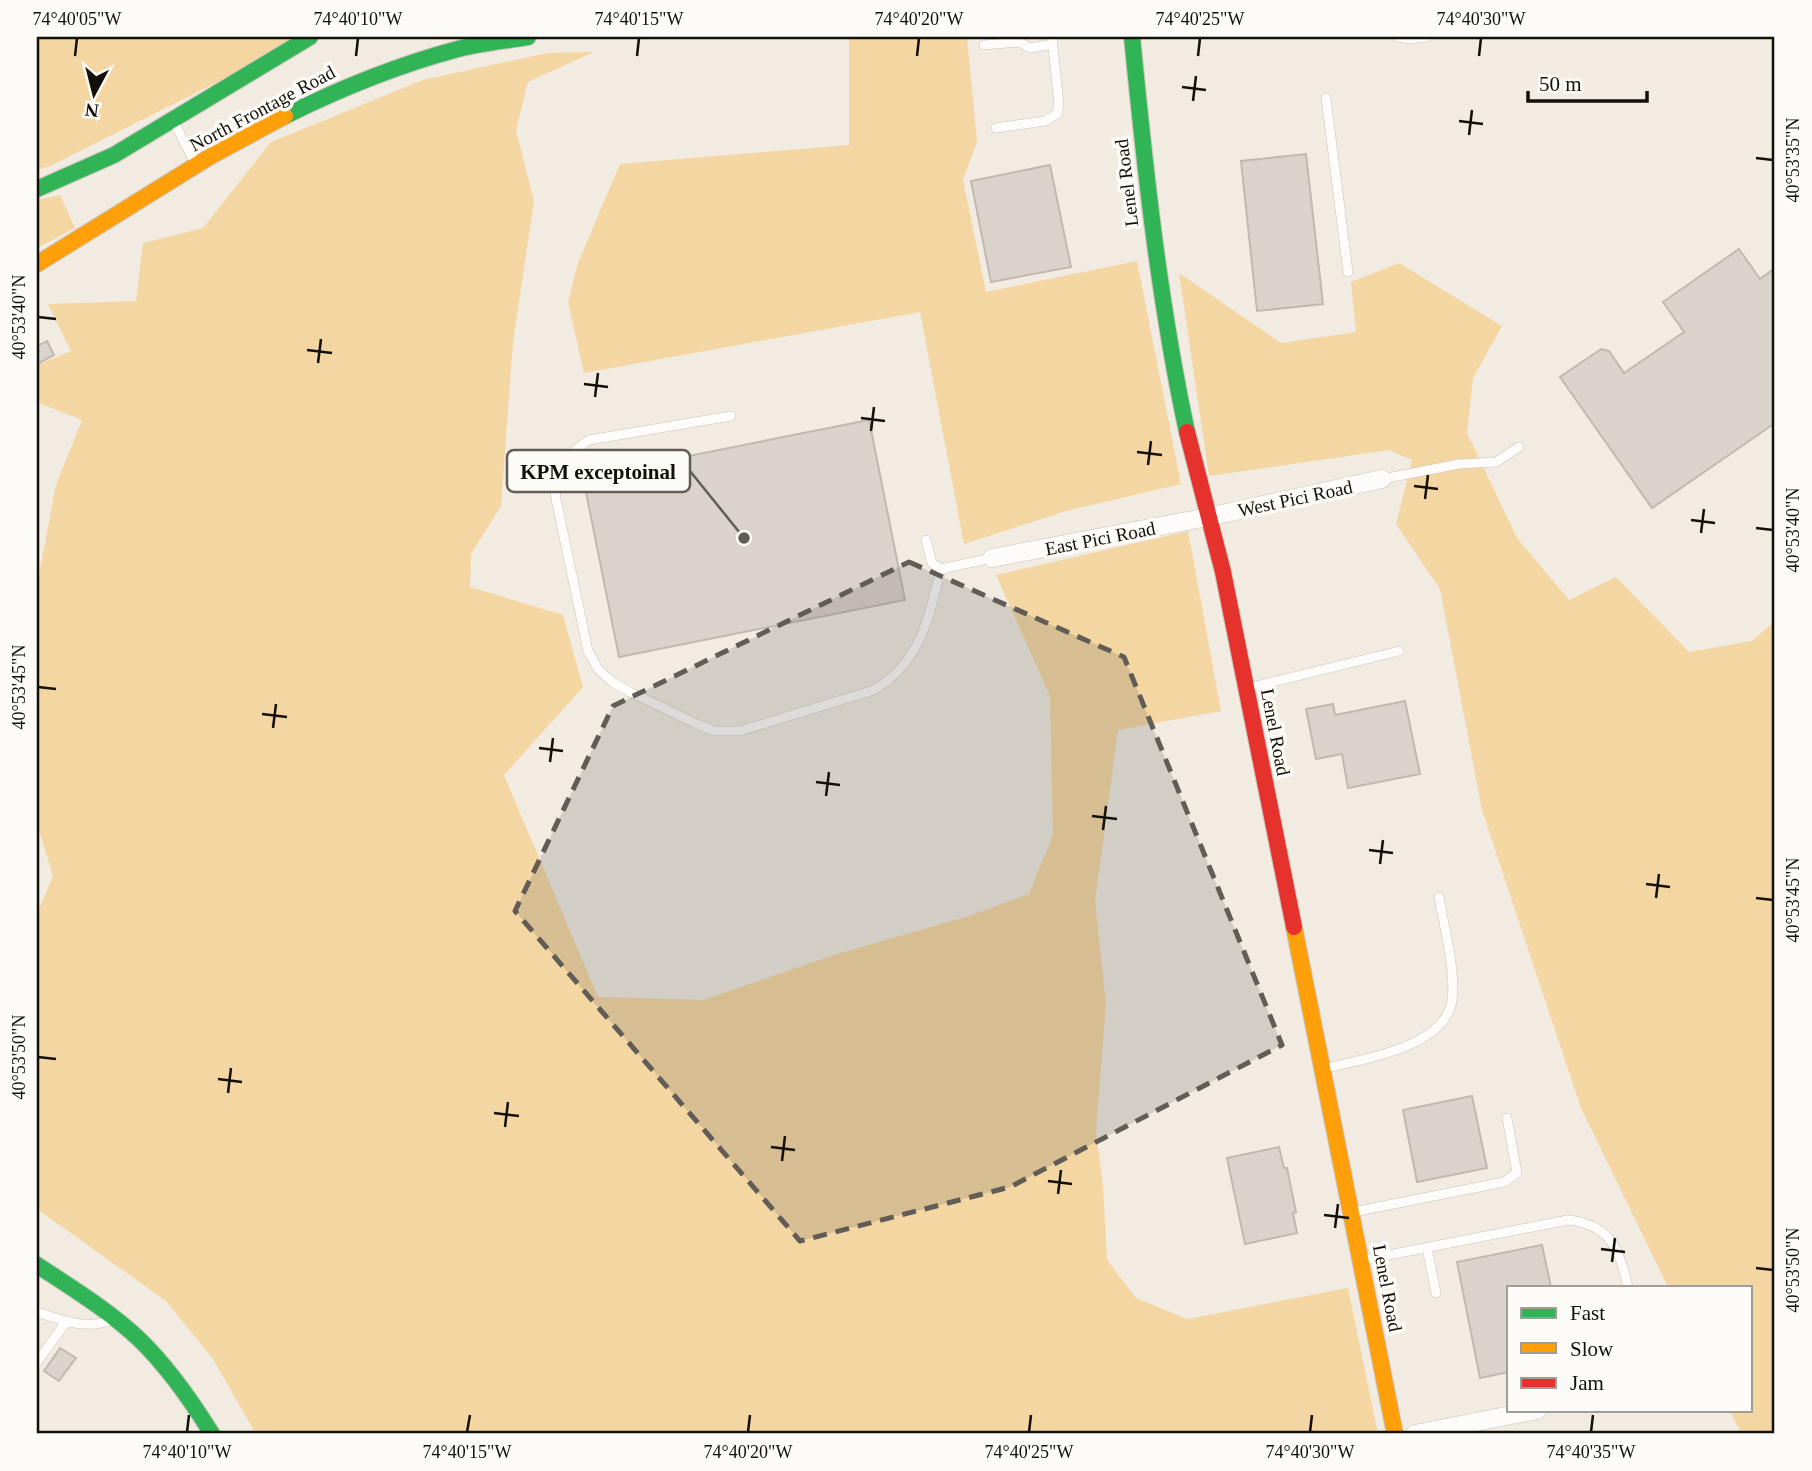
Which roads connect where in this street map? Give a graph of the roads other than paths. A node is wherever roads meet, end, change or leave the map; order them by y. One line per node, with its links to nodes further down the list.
1 (310, 37): 9 (main road)
2 (528, 37): 11 (main road, North Frontage Road)
3 (1132, 37): 18 (main road, Lenel Road)
4 (1398, 37): 5 (lane)
5 (1427, 37)
6 (1053, 40): 7 (lane); 10 (lane)
7 (984, 45)
8 (1326, 98): 14 (lane)
9 (173, 120): 11 (lane); 12 (main road)
10 (996, 128)
11 (197, 166): 13 (main road, North Frontage Road)
12 (37, 189)
13 (37, 264)
14 (1348, 272)
15 (731, 416): 21 (lane)
16 (1520, 447): 17 (lane)
17 (1382, 480): 18 (street, West Pici Road)
18 (1208, 517): 20 (street, East Pici Road); 23 (main road, Lenel Road)
19 (926, 540): 21 (lane)
20 (992, 558): 21 (lane)
21 (941, 569)
22 (1399, 651): 23 (lane)
23 (1246, 689): 25 (main road, Lenel Road)
24 (1439, 897): 25 (lane)
25 (1323, 1069): 27 (main road, Lenel Road)
26 (1507, 1118): 27 (lane)
27 (1352, 1213): 29 (main road, Lenel Road)
28 (1427, 1248): 29 (lane); 31 (lane); 32 (lane)
29 (1361, 1260): 39 (main road, Lenel Road)
30 (37, 1265): 34 (main road)
31 (1628, 1286)
32 (1436, 1293)
33 (37, 1312): 35 (lane)
34 (114, 1318): 35 (lane); 38 (main road)
35 (66, 1322): 36 (lane)
36 (37, 1363)
37 (1527, 1412): 40 (street)
38 (212, 1434)
39 (1395, 1434)
40 (1415, 1434)

